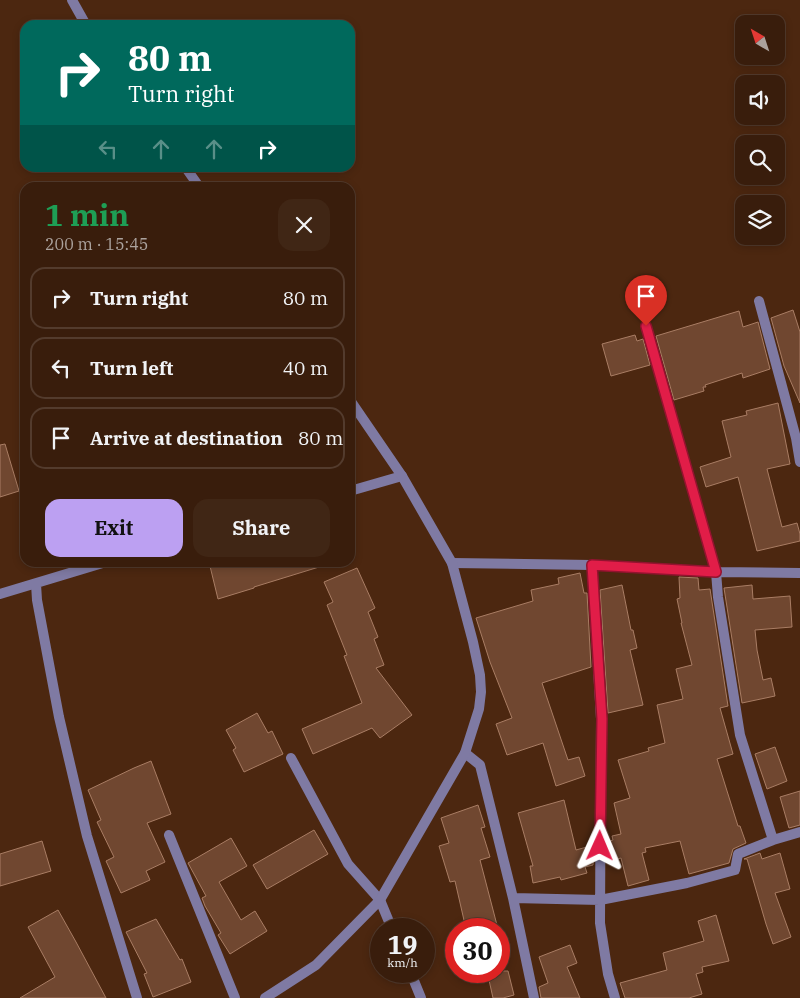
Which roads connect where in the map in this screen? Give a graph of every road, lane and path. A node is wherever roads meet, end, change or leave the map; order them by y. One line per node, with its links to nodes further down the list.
1 (72, 0): 2 (street)
2 (83, 20)
3 (759, 302): 6 (street)
4 (646, 326): 12 (street)
5 (355, 407): 7 (street)
6 (800, 462)
7 (402, 476): 8 (street); 9 (street)
8 (355, 490)
9 (452, 563): 10 (street); 16 (street)
10 (592, 565): 12 (street); 23 (street)
11 (90, 567): 14 (street)
12 (716, 572): 13 (street); 20 (street)
13 (800, 573)
14 (36, 584): 15 (street); 26 (street)
15 (0, 594)
16 (465, 753): 21 (street); 22 (street)
17 (291, 758): 22 (street)
18 (800, 832): 20 (street)
19 (169, 836): 27 (street)
20 (773, 840): 23 (street)
21 (513, 898): 23 (street); 30 (street)
22 (380, 900): 24 (street); 28 (street)
23 (600, 900): 31 (street)
24 (387, 918)
25 (415, 983): 29 (street)
26 (137, 998)
27 (235, 998)
28 (266, 998)
29 (421, 998)
30 (534, 998)
31 (615, 998)

